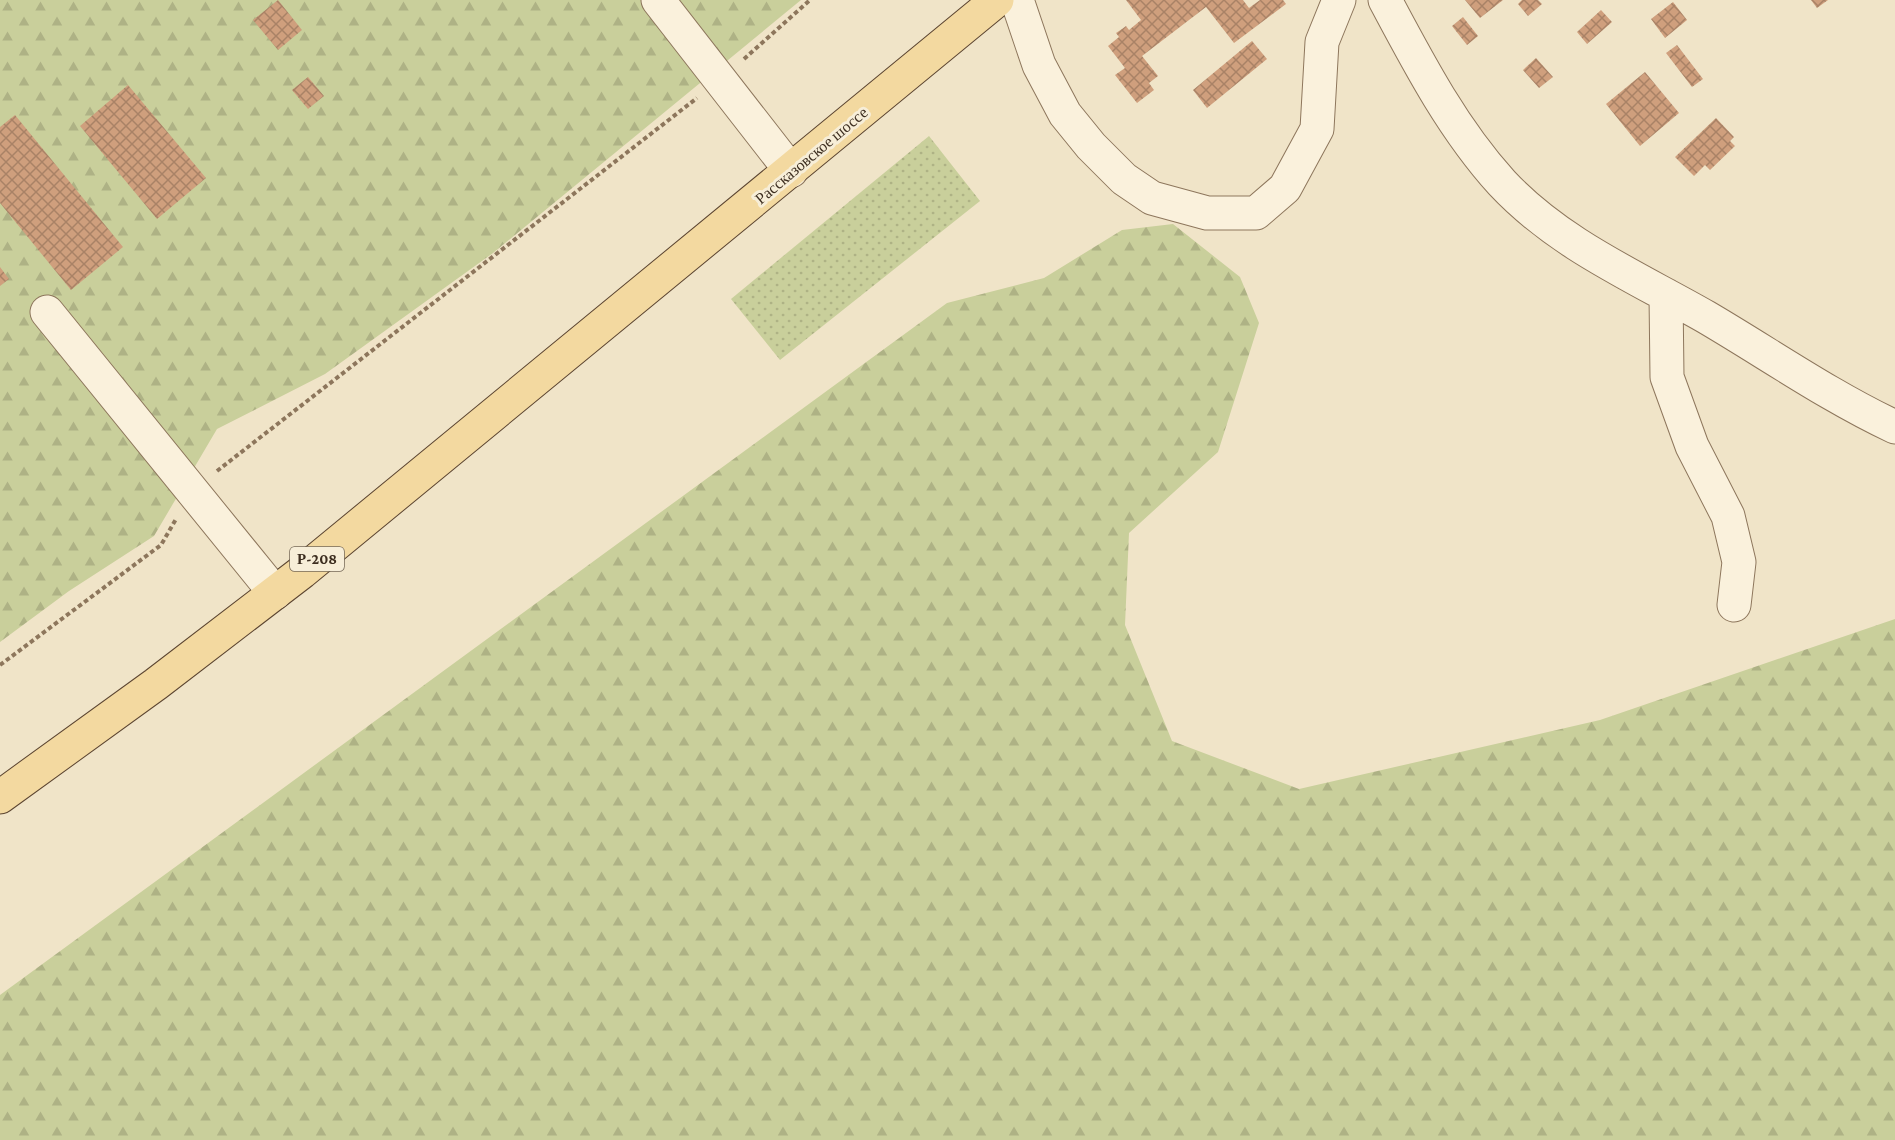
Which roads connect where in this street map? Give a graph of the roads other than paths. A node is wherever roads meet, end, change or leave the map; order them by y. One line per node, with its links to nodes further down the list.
1 (658, 0): 6 (street)
2 (998, 0): 6 (main road, Рассказовское шоссе)
3 (1017, 0): 4 (street)
4 (1339, 0)
5 (1385, 0): 7 (street)
6 (790, 171): 10 (main road, Рассказовское шоссе / Р-208)
7 (1666, 295): 9 (street); 11 (street)
8 (47, 312): 10 (street)
9 (1895, 427)
10 (275, 592): 12 (main road, Р-208)
11 (1734, 605)
12 (0, 797)

